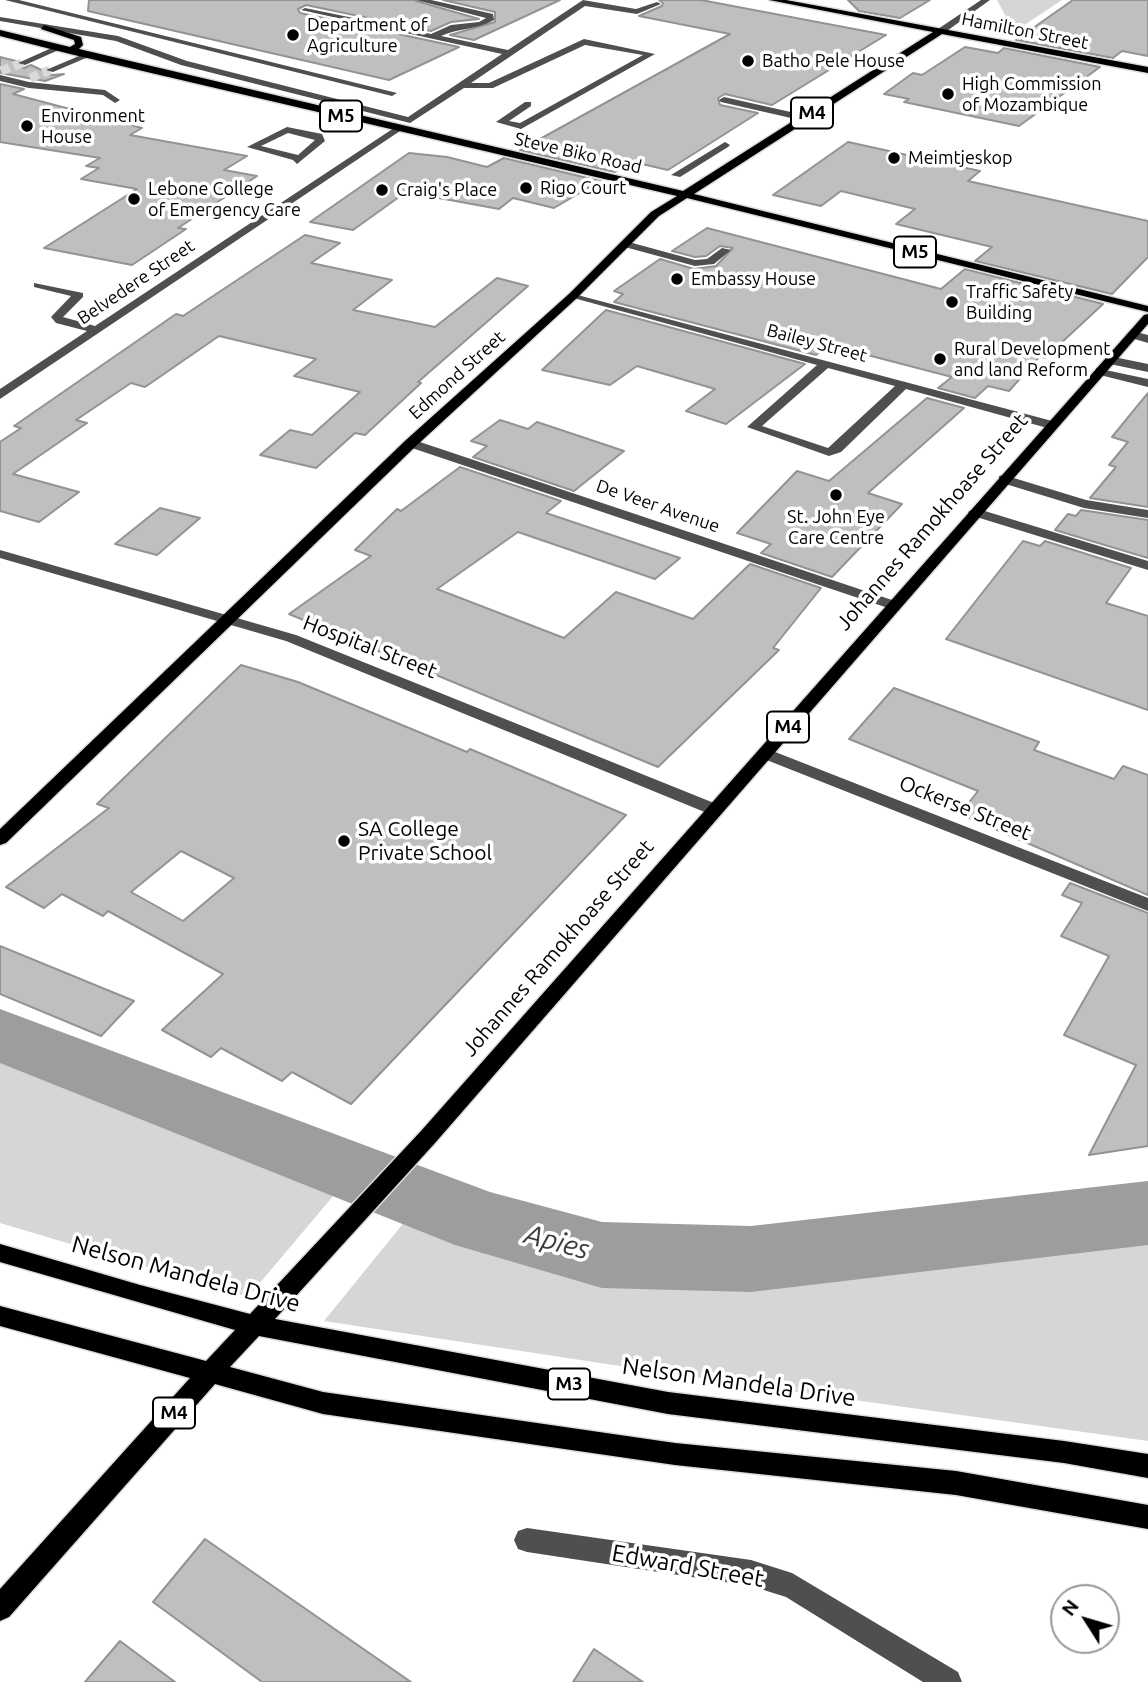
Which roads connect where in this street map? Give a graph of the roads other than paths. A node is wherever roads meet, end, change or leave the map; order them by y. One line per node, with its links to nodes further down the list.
1 (9, 0): 25 (street)
2 (420, 0): 12 (street)
3 (773, 0): 10 (main road, Hamilton Street)
4 (986, 0): 10 (street, Edmond Street)
5 (586, 1): 6 (street); 16 (street)
6 (657, 4)
7 (305, 10): 12 (street)
8 (0, 19): 9 (street)
9 (44, 27): 13 (street); 15 (main road)
10 (941, 31): 20 (main road, Hamilton Street); 29 (main road, Edmond Street / M4)
11 (0, 33): 14 (main road, Steve Biko Road / M5)
12 (432, 37): 16 (street)
13 (118, 39): 17 (street); 30 (street)
14 (59, 48): 15 (main road, Steve Biko Road / M5); 18 (street)
15 (70, 51): 17 (main road, Steve Biko Road / M5)
16 (508, 53): 24 (street)
17 (85, 54): 19 (street); 31 (main road, Steve Biko Road / M5)
18 (22, 63)
19 (50, 70)
20 (1148, 70)
21 (0, 73): 23 (street)
22 (30, 78): 23 (street)
23 (18, 83): 26 (street)
24 (463, 85): 28 (street); 30 (street)
25 (392, 93)
26 (115, 100)
27 (724, 100): 29 (street)
28 (528, 104)
29 (804, 118): 36 (main road, Edmond Street / M4)
30 (410, 120): 35 (main road)
31 (397, 129): 35 (main road, Steve Biko Road / M5); 45 (street, Belvedere Street)
32 (725, 145): 34 (street)
33 (298, 159): 33 (street)
34 (699, 160): 36 (street); 37 (street)
35 (560, 166): 38 (main road, Steve Biko Road / M5)
36 (726, 167): 38 (main road, Edmond Street / M4)
37 (676, 175)
38 (682, 194): 39 (main road, Edmond Street / M4); 43 (main road, Steve Biko Road / M5)
39 (625, 244): 40 (street); 42 (main road, Edmond Street / M4)
40 (726, 250)
41 (37, 285): 45 (street)
42 (574, 295): 47 (street, Bailey Street); 54 (main road, Edmond Street / M4)
43 (1148, 309)
44 (1148, 317): 46 (main road, Johannes Ramokhoase Street / M4)
45 (95, 330): 52 (street, Belvedere Street)
46 (1140, 337): 48 (main road, Johannes Ramokhoase Street / M4)
47 (825, 364): 51 (street, Bailey Street); 51 (street)
48 (1105, 365): 49 (street); 50 (street); 53 (main road, Johannes Ramokhoase Street / M4)
49 (1148, 368)
50 (1148, 383)
51 (904, 385): 53 (street, Bailey Street)
52 (0, 395)
53 (1051, 425): 55 (main road, Johannes Ramokhoase Street / M4)
54 (411, 443): 60 (street, De Veer Avenue); 61 (main road, Edmond Street / M4)
55 (1004, 479): 56 (main road, Johannes Ramokhoase Street / M4); 57 (street)
56 (975, 512): 59 (street); 60 (main road, Johannes Ramokhoase Street / M4)
57 (1148, 514)
58 (0, 554): 61 (street, Hospital Street)
59 (1148, 566)
60 (893, 605): 62 (main road, Johannes Ramokhoase Street / M4)
61 (229, 620): 63 (street, Hospital Street); 64 (main road, Edmond Street / M4)
62 (765, 753): 63 (main road, Johannes Ramokhoase Street / M4); 65 (street, Ockerse Street)
63 (713, 810): 68 (main road, Johannes Ramokhoase Street / M4)
64 (0, 839)
65 (1148, 905)
66 (0, 1253): 68 (main road, Nelson Mandela Drive / M3)
67 (0, 1316): 69 (main road)
68 (255, 1325): 69 (main road, Johannes Ramokhoase Street / M4); 70 (main road, Nelson Mandela Drive / M3)
69 (209, 1374): 71 (main road); 73 (main road, Johannes Ramokhoase Street / M4)
70 (1148, 1466)
71 (1148, 1517)
72 (527, 1540): 74 (street, Edward Street)
73 (0, 1608)
74 (948, 1682)

